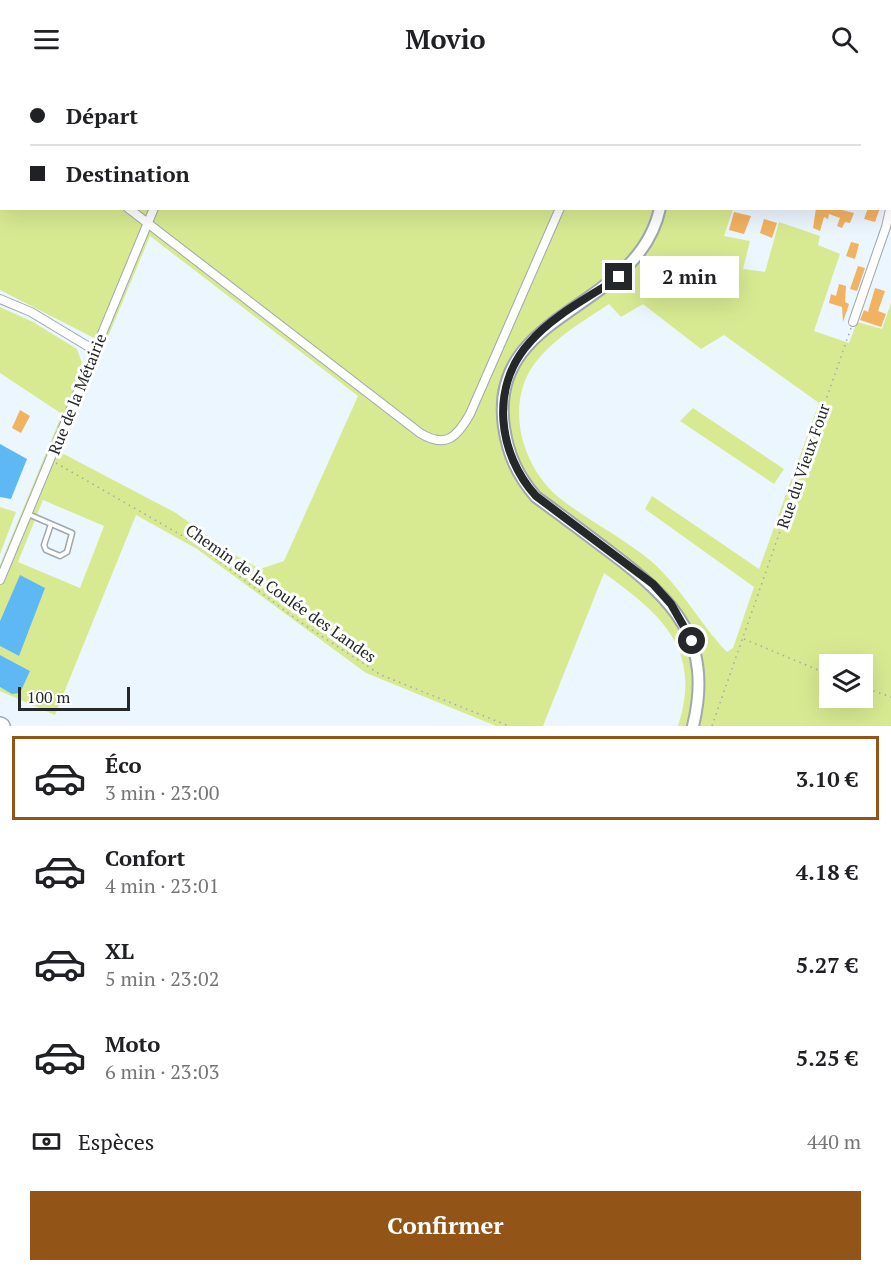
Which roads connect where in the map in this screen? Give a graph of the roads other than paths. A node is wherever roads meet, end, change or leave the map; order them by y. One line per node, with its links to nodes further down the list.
1 (130, 210): 6 (street)
2 (153, 210): 6 (street, Rue de la Métairie)
3 (559, 210): 6 (street)
4 (659, 210): 13 (street)
5 (890, 210): 8 (street)
6 (148, 224): 9 (street, Rue de la Métairie)
7 (0, 299): 9 (street)
8 (853, 322)
9 (94, 350): 10 (street, Rue de la Métairie)
10 (27, 514): 11 (lane); 12 (street, Rue de la Métairie)
11 (51, 524): 11 (lane)
12 (0, 580)
13 (693, 726)

